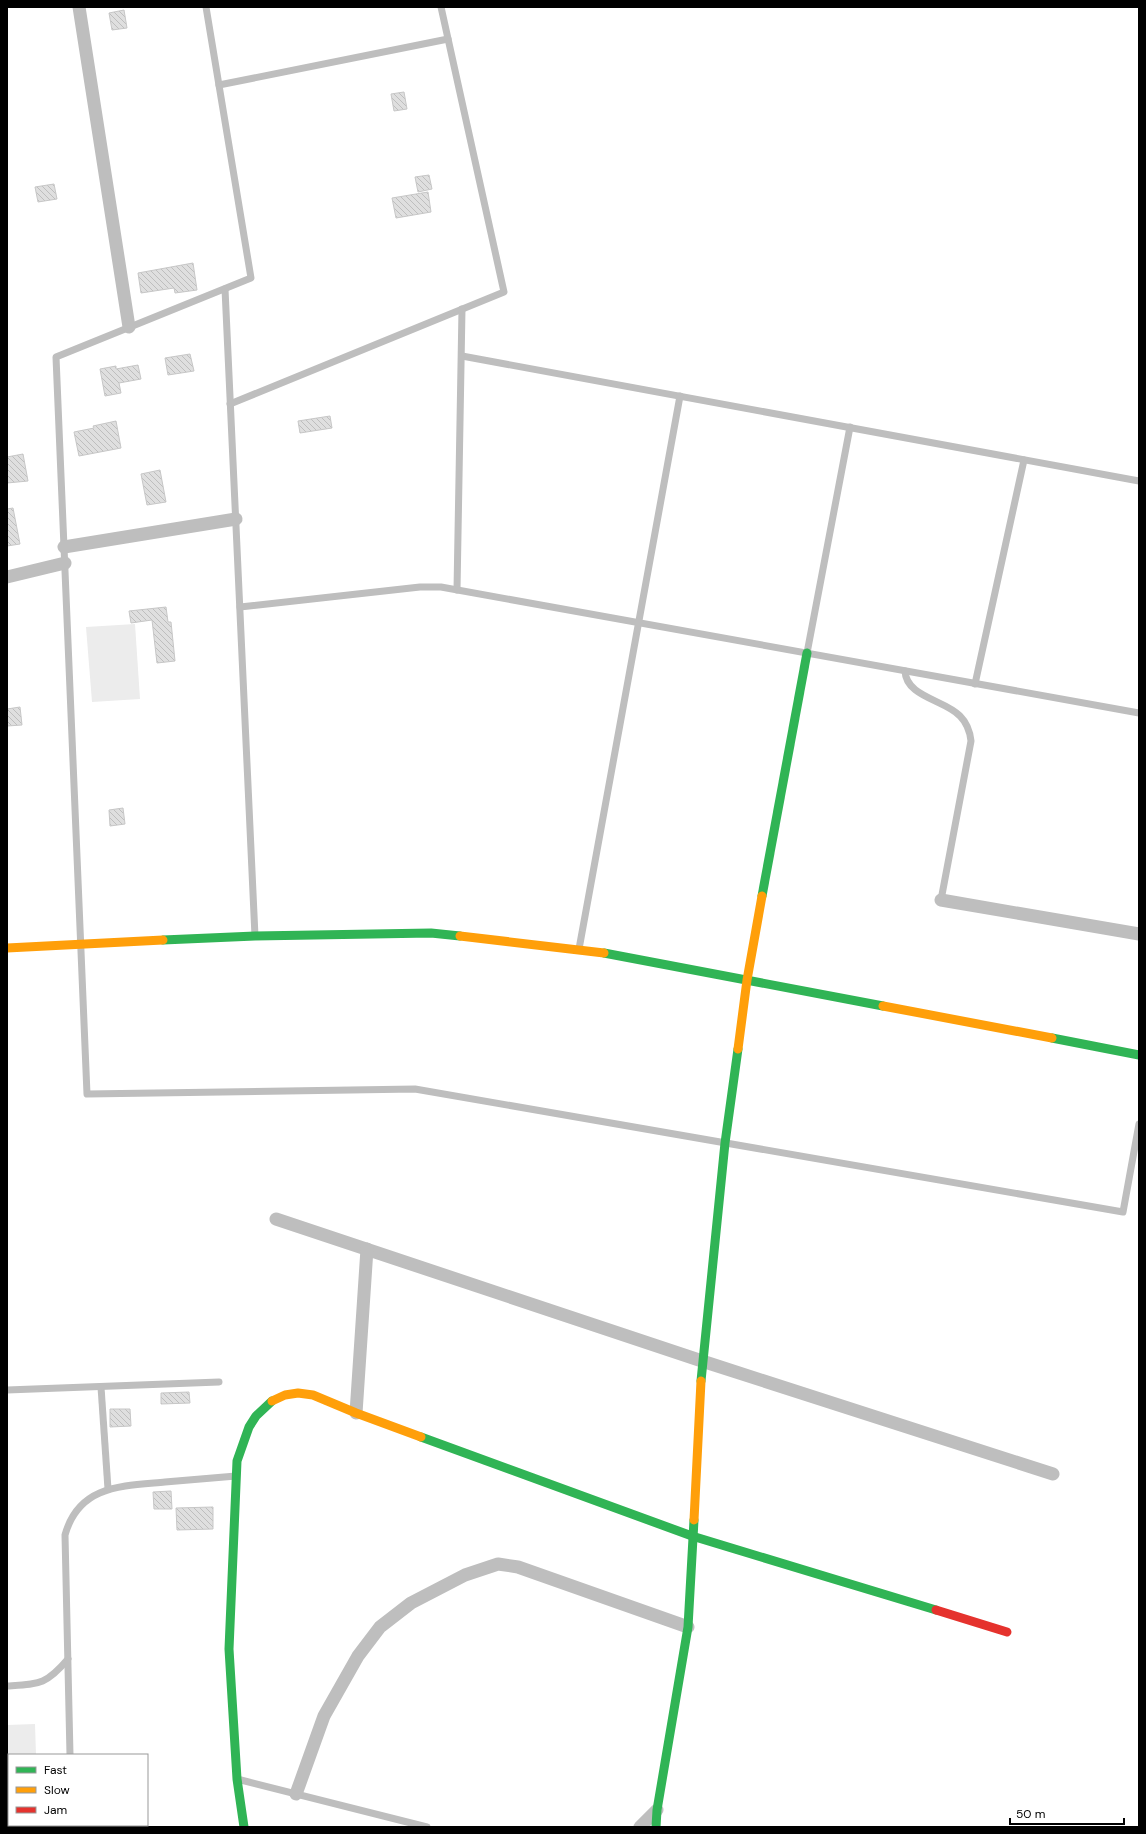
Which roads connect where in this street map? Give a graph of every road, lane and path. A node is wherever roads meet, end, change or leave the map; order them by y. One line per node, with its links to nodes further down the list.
1 (78, 7): 8 (street)
2 (206, 7): 5 (lane)
3 (441, 7): 4 (lane)
4 (448, 39): 5 (lane); 7 (lane)
5 (219, 86): 6 (lane)
6 (225, 289): 8 (lane); 11 (lane)
7 (462, 309): 9 (lane); 11 (lane)
8 (129, 328): 16 (lane)
9 (462, 356): 10 (lane); 19 (lane)
10 (680, 396): 12 (lane); 21 (lane)
11 (230, 404): 15 (lane)
12 (850, 427): 13 (lane); 22 (lane)
13 (1024, 460): 14 (lane); 24 (lane)
14 (1139, 481)
15 (236, 519): 16 (street); 20 (lane)
16 (64, 547): 17 (lane)
17 (65, 563): 18 (street); 29 (lane)
18 (7, 577)
19 (457, 590): 20 (lane); 21 (lane)
20 (240, 607): 28 (lane)
21 (638, 622): 22 (lane); 31 (lane)
22 (807, 653): 23 (lane); 32 (street)
23 (905, 671): 24 (lane); 26 (lane)
24 (975, 684): 25 (lane)
25 (1139, 713)
26 (941, 900): 27 (street)
27 (1139, 934)
28 (255, 936): 29 (street); 31 (street)
29 (81, 945): 30 (street); 35 (lane)
30 (7, 948)
31 (579, 949): 32 (street)
32 (747, 980): 33 (street); 35 (street)
33 (1139, 1055)
34 (1139, 1124): 35 (lane)
35 (725, 1143): 38 (street)
36 (276, 1219): 37 (street)
37 (367, 1249): 38 (street); 42 (street)
38 (702, 1361): 43 (street); 46 (street)
39 (219, 1382): 40 (lane)
40 (101, 1387): 41 (lane); 45 (lane)
41 (7, 1390)
42 (356, 1413): 44 (street); 46 (street)
43 (1053, 1474)
44 (236, 1476): 45 (lane); 52 (street)
45 (108, 1489): 49 (lane)
46 (692, 1536): 47 (street); 48 (street)
47 (688, 1627): 53 (street); 54 (street)
48 (1007, 1632)
49 (68, 1659): 50 (lane); 51 (lane)
50 (7, 1686)
51 (70, 1754)
52 (237, 1779): 53 (lane); 55 (street)
53 (296, 1794): 56 (lane)
54 (657, 1810): 57 (street); 58 (street)
55 (244, 1827)
56 (427, 1827)
57 (640, 1827)
58 (656, 1827)

